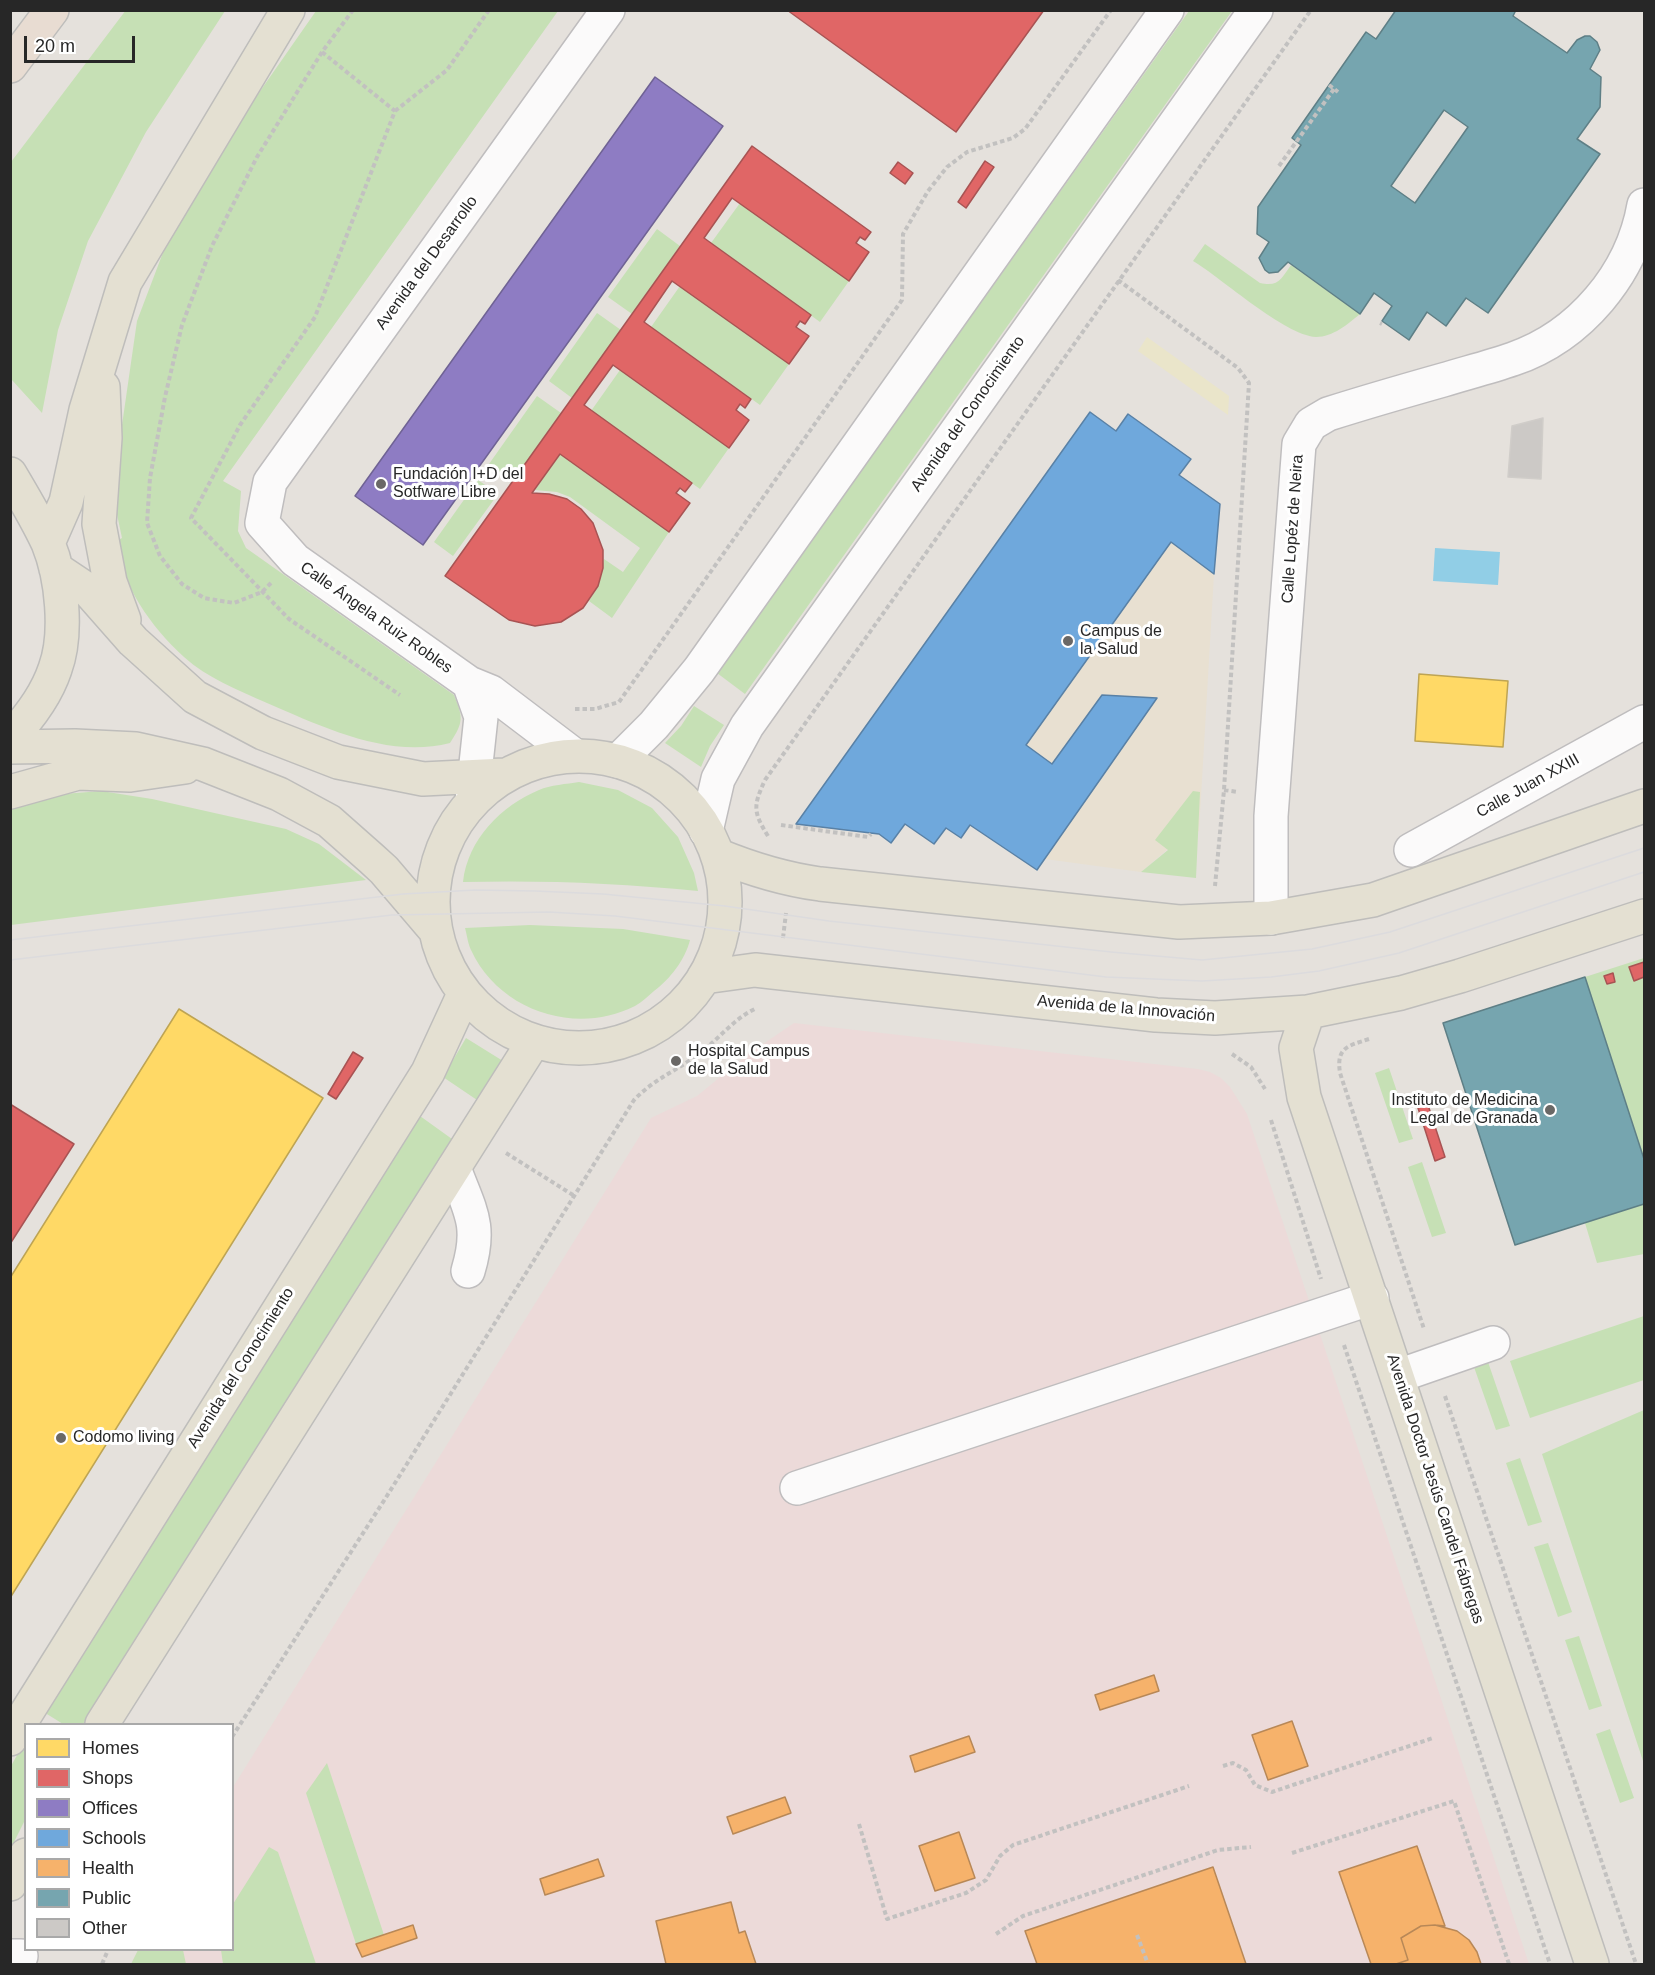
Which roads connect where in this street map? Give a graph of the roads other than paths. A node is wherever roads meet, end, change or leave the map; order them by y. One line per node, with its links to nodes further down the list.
1 (52, 10): 6 (highway)
2 (288, 10): 8 (main road)
3 (608, 10): 10 (street, Avenida del Desarrollo)
4 (1167, 10): 18 (street)
5 (1256, 10): 23 (street, Avenida del Conocimiento)
6 (10, 66)
7 (1644, 205): 26 (street, Calle Lopéz de Neira)
8 (103, 356): 11 (main road); 12 (main road)
9 (10, 474): 11 (main road)
10 (262, 523): 13 (street, Calle Ángela Ruiz Robles)
11 (52, 556): 12 (main road); 15 (main road)
12 (133, 641): 20 (main road)
13 (469, 683): 17 (street, Calle Ángela Ruiz Robles); 20 (street, Calle Ángela Ruiz Robles)
14 (1644, 722): 24 (street, Calle Juan XXIII)
15 (10, 738)
16 (10, 747): 19 (main road)
17 (574, 755): 18 (main road); 20 (main road)
18 (618, 760): 23 (main road)
19 (203, 764): 21 (main road); 27 (main road)
20 (484, 785): 27 (main road)
21 (10, 792)
22 (1644, 806): 26 (main road)
23 (712, 843): 26 (main road); 28 (main road)
24 (1411, 850)
25 (1644, 916): 30 (main road, Avenida de la Innovación)
26 (1271, 918)
27 (436, 932): 29 (main road)
28 (704, 976): 30 (main road, Avenida de la Innovación); 31 (main road)
29 (464, 994): 31 (main road); 39 (main road, Avenida del Conocimiento)
30 (1308, 1012): 34 (main road, Avenida Doctor Jesús Candel Fábregas)
31 (534, 1041): 32 (main road)
32 (454, 1168): 33 (street); 38 (main road)
33 (468, 1271)
34 (1372, 1298): 36 (main road, Avenida Doctor Jesús Candel Fábregas); 37 (street)
35 (1493, 1343): 36 (street)
36 (1398, 1376): 42 (main road, Avenida Doctor Jesús Candel Fábregas)
37 (797, 1488)
38 (103, 1723)
39 (10, 1739)
40 (24, 1859): 41 (main road)
41 (10, 1884)
42 (1592, 1965)

